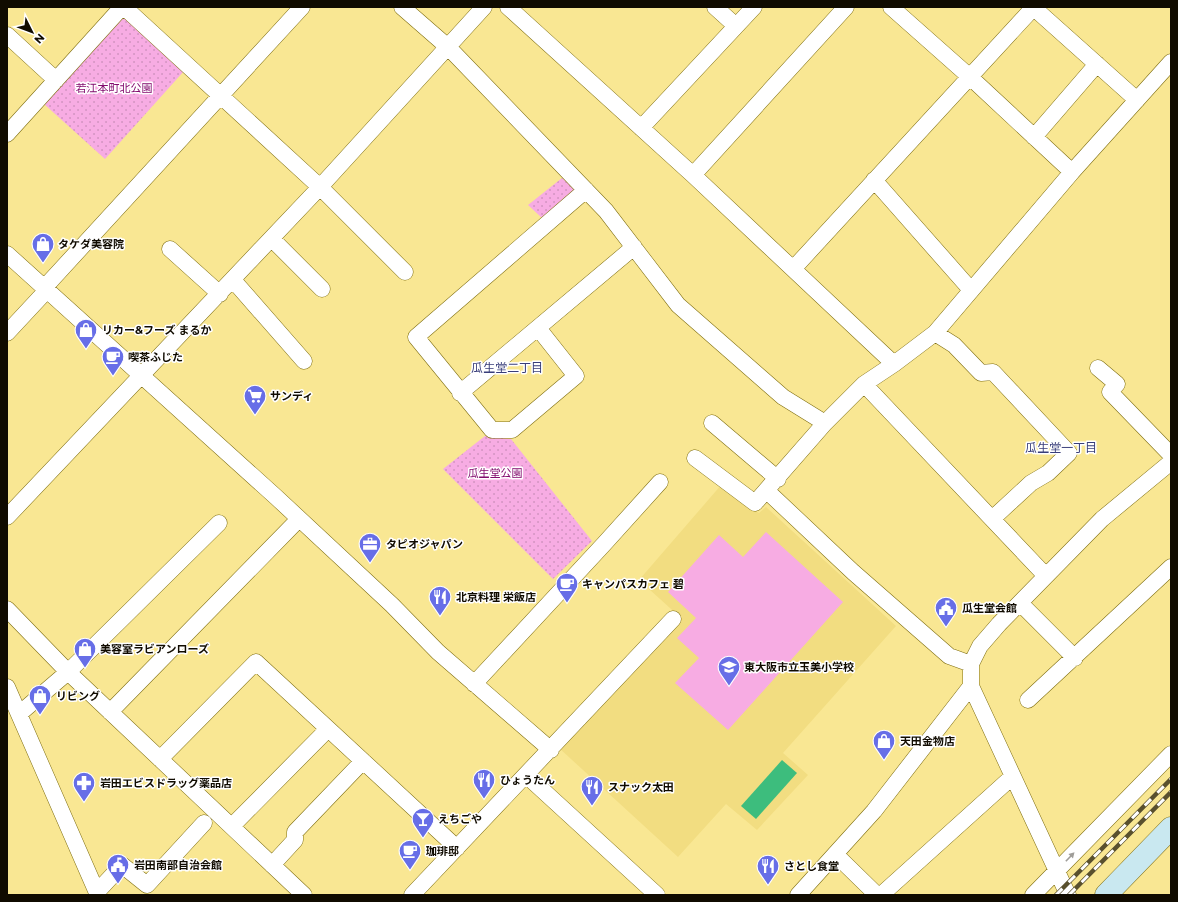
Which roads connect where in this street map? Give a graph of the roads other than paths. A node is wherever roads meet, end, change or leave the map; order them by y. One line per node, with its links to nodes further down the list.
1 (123, 7): 17 (street); 18 (street)
2 (302, 7): 18 (street)
3 (402, 7): 13 (street)
4 (484, 7): 13 (street)
5 (508, 7): 20 (street)
6 (715, 7): 11 (street)
7 (754, 7): 11 (street)
8 (846, 7): 24 (street)
9 (891, 7): 16 (street)
10 (1034, 7): 15 (street); 16 (street)
11 (736, 26): 20 (street)
12 (7, 35): 17 (street)
13 (449, 48): 26 (street); 27 (street)
14 (1171, 62): 19 (street)
15 (1097, 64): 19 (street); 22 (street)
16 (970, 77): 22 (street); 25 (street)
17 (56, 80): 21 (street)
18 (220, 97): 26 (street); 35 (street)
19 (1137, 100): 23 (street)
20 (641, 128): 24 (street)
21 (7, 134)
22 (1034, 136): 23 (street)
23 (1072, 172): 37 (street)
24 (693, 175): 32 (street)
25 (874, 180): 32 (street); 37 (street)
26 (320, 187): 28 (street); 33 (street)
27 (586, 190): 29 (street); 47 (street)
28 (272, 239): 34 (street); 36 (street)
29 (634, 247): 39 (street); 49 (street)
30 (170, 249): 38 (street)
31 (7, 254): 35 (street)
32 (793, 269): 43 (street)
33 (405, 272)
34 (233, 280): 38 (street); 42 (street)
35 (45, 289): 40 (street); 45 (street)
36 (322, 289)
37 (971, 290): 41 (street)
38 (220, 294): 45 (street)
39 (538, 328): 47 (street); 47 (street)
40 (7, 333)
41 (935, 333): 43 (street); 58 (street)
42 (304, 361)
43 (894, 364): 46 (street)
44 (1098, 368): 50 (street)
45 (141, 377): 56 (street); 57 (street)
46 (864, 384): 49 (street); 58 (street)
47 (460, 393)
48 (712, 423): 53 (street)
49 (825, 424): 53 (street)
50 (1171, 455)
51 (695, 458): 55 (street)
52 (1171, 462): 61 (street)
53 (778, 479): 55 (street)
54 (660, 482): 68 (street)
55 (767, 491): 66 (street)
56 (7, 517)
57 (299, 519): 68 (street); 73 (street)
58 (992, 519): 61 (street)
59 (218, 523): 67 (street)
60 (1171, 567): 65 (street)
61 (1046, 576): 62 (street)
62 (1020, 603): 65 (street); 66 (street)
63 (7, 609): 67 (street)
64 (673, 619): 75 (street)
65 (1075, 658): 71 (street)
66 (971, 664): 69 (street)
67 (68, 672): 72 (street); 73 (street)
68 (474, 684): 75 (street)
69 (971, 686): 80 (street); 85 (street)
70 (7, 687): 72 (street)
71 (1028, 700)
72 (14, 709): 88 (street)
73 (110, 712): 77 (street)
74 (328, 728): 77 (street); 78 (street); 82 (street)
75 (551, 750): 79 (street)
76 (1171, 754): 87 (street, one-way to 76)
77 (160, 759): 82 (street)
78 (363, 761): 84 (street); 86 (street)
79 (526, 775): 84 (street); 91 (street)
80 (1012, 777): 87 (street); 94 (street)
81 (204, 823): 88 (street)
82 (232, 826): 86 (street)
83 (1171, 828): 97 (street)
84 (458, 848): 90 (street)
85 (835, 854): 92 (street); 93 (street)
86 (272, 865): 89 (street)
87 (1056, 871): 95 (street); 96 (street)
88 (98, 894)
89 (304, 895)
90 (412, 895)
91 (657, 895)
92 (798, 895)
93 (877, 895)
94 (881, 895)
95 (1033, 895)
96 (1068, 895)
97 (1106, 895)

